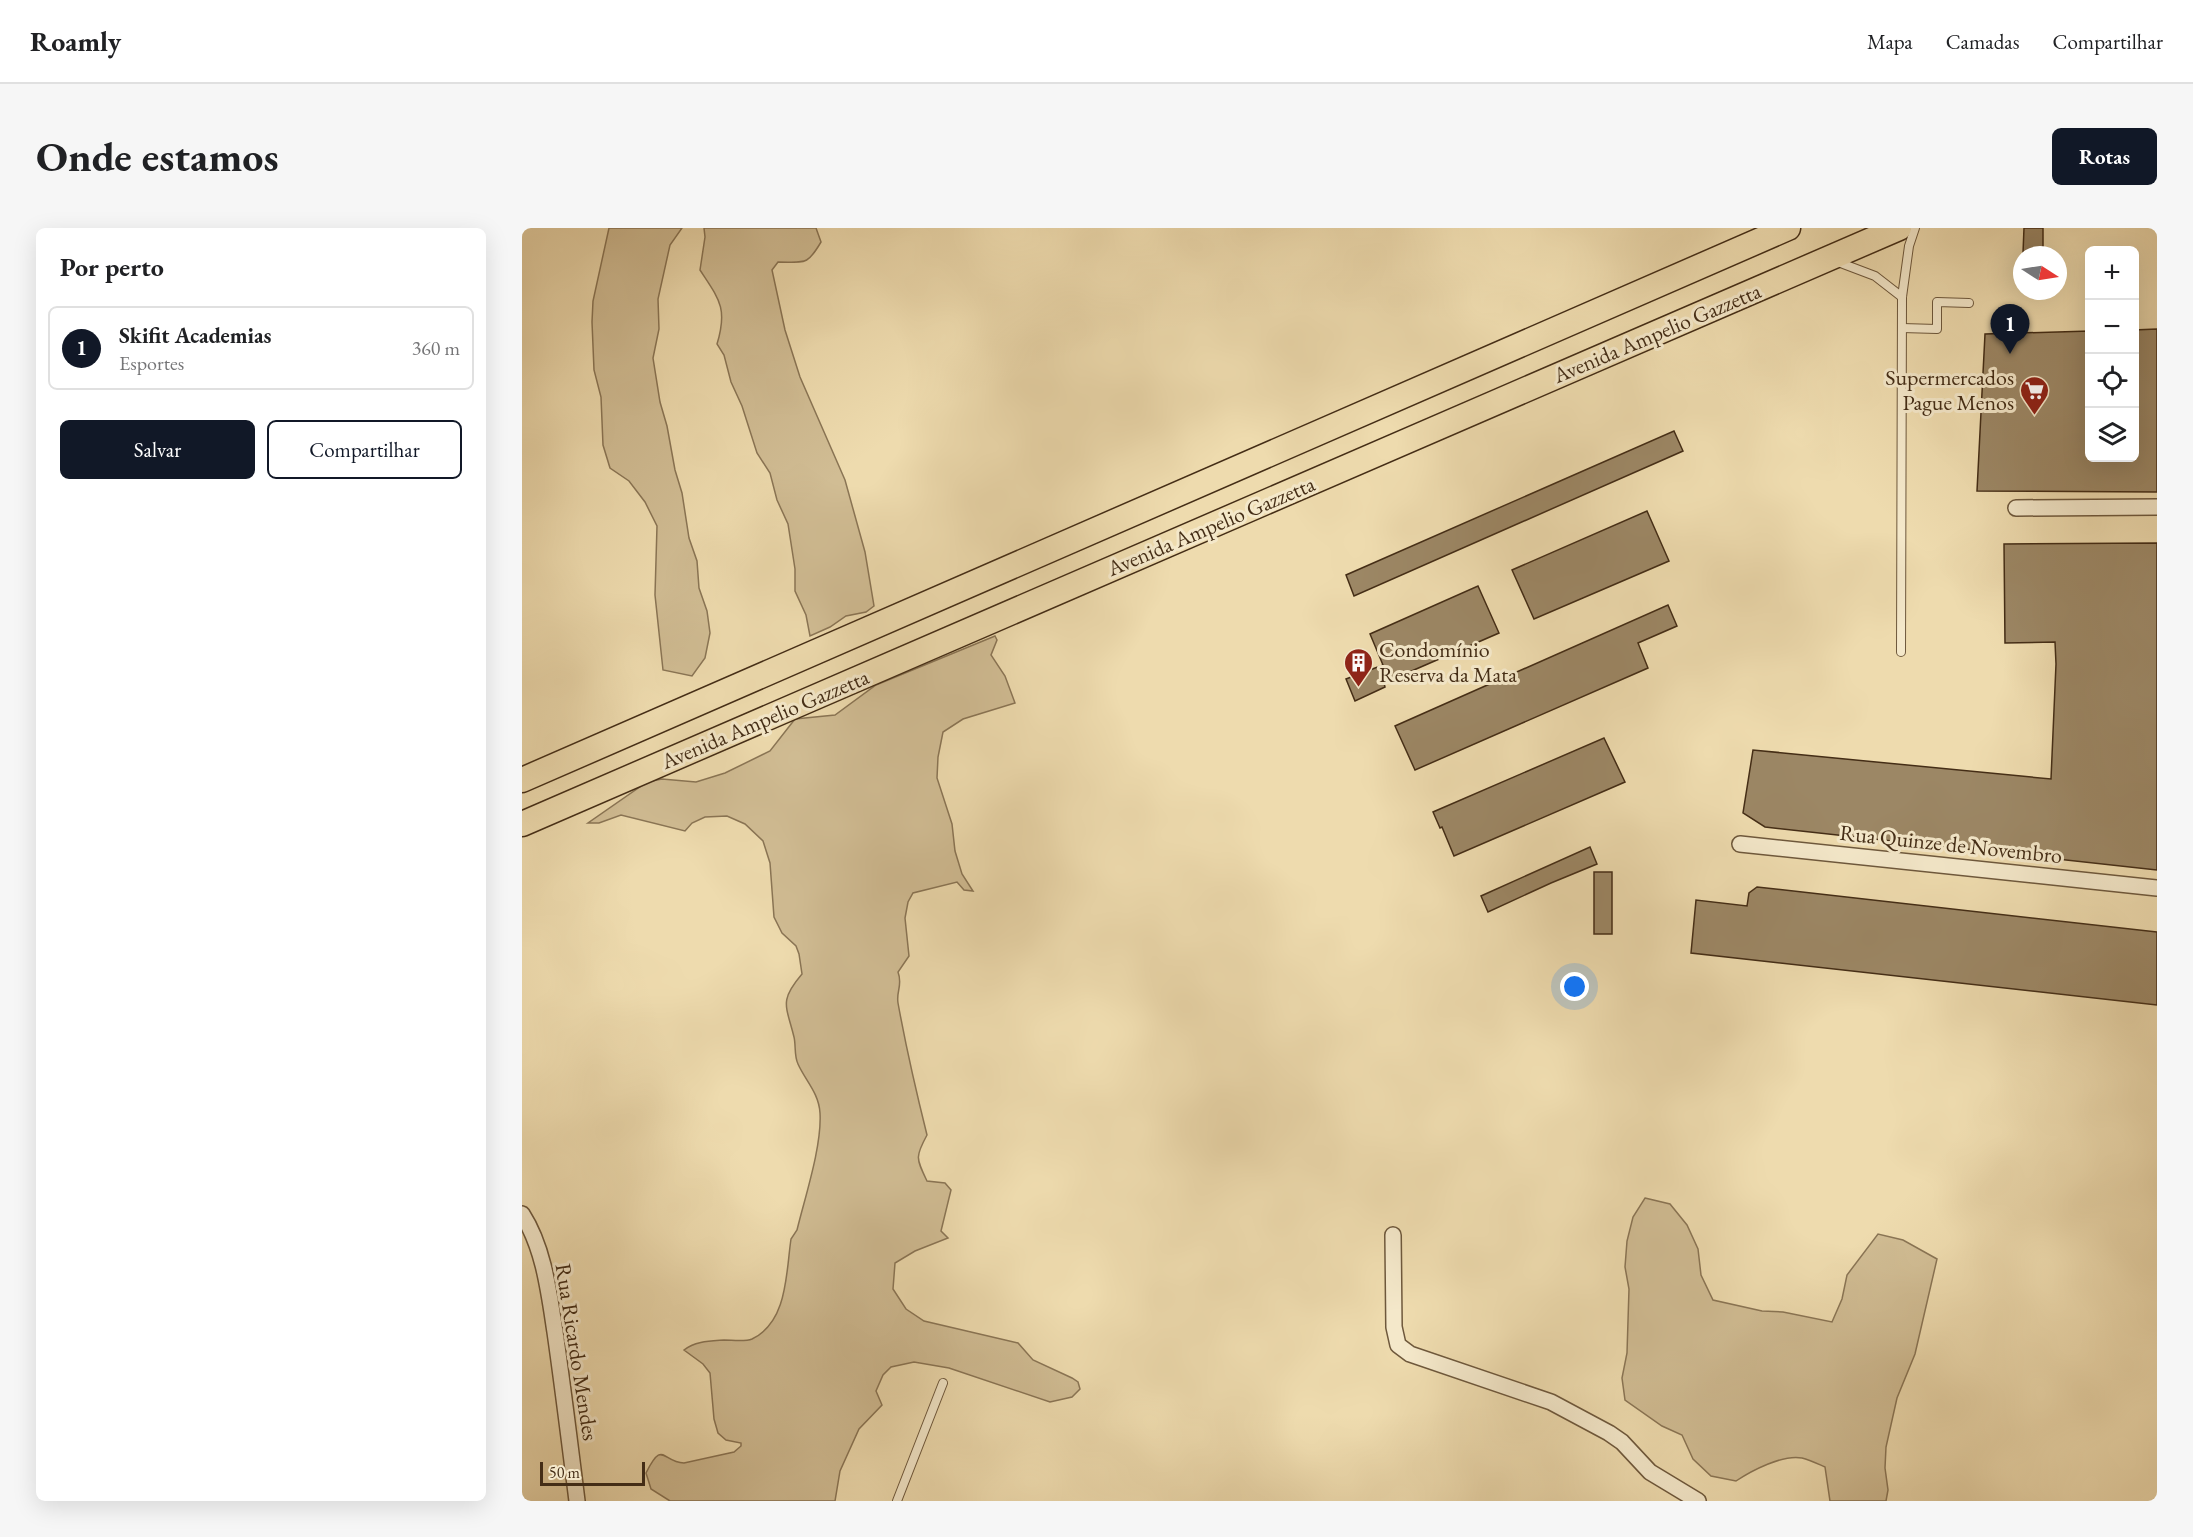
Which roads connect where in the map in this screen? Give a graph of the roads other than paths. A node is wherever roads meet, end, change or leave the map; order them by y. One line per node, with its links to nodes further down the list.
1 (1788, 228): 8 (main road, Avenida Ampelio Gazzetta)
2 (1899, 228): 4 (main road, Avenida Ampelio Gazzetta)
3 (1915, 228): 5 (lane)
4 (1828, 259): 5 (lane); 9 (main road, Avenida Ampelio Gazzetta)
5 (1902, 297): 7 (lane)
6 (1969, 303): 7 (lane)
7 (1902, 328): 12 (lane)
8 (1402, 398): 9 (main road); 13 (main road, Avenida Ampelio Gazzetta)
9 (1414, 438): 14 (main road, Avenida Ampelio Gazzetta)
10 (2157, 507): 11 (street)
11 (2016, 508)
12 (1901, 652)
13 (522, 780)
14 (522, 824)
15 (1740, 844): 16 (street, Rua Quinze de Novembro)
16 (2157, 888)
17 (522, 1214): 20 (street, Rua Ricardo Mendes)
18 (1393, 1234): 22 (street)
19 (943, 1383): 21 (lane)
20 (577, 1501)
21 (897, 1501)
22 (1698, 1501)

